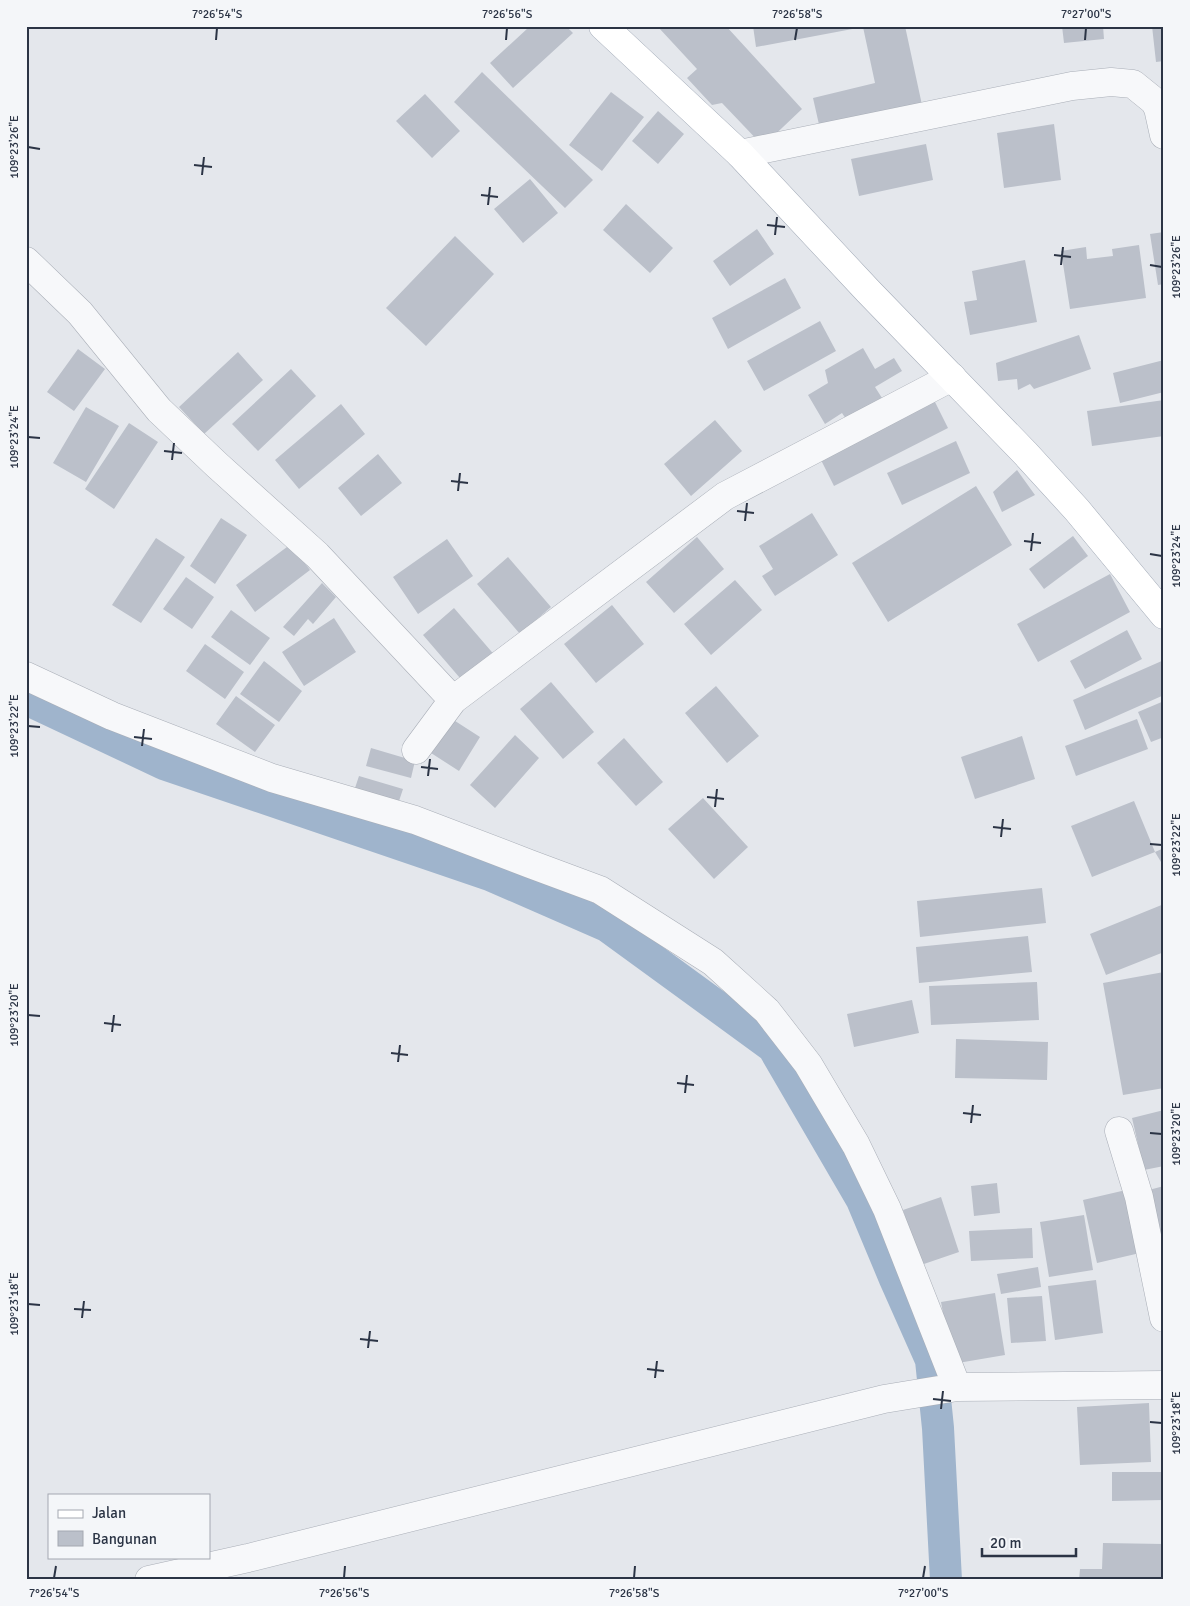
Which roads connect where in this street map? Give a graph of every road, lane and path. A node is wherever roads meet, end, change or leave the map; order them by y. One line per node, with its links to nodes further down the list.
1 (603, 26): 3 (main road)
2 (1164, 135): 3 (street)
3 (740, 154): 5 (main road)
4 (26, 261): 8 (street)
5 (952, 377): 6 (main road); 8 (street)
6 (1164, 615)
7 (26, 676): 13 (street)
8 (453, 700): 9 (street)
9 (416, 750)
10 (1119, 1131): 11 (street)
11 (1164, 1318)
12 (1164, 1385): 13 (street)
13 (952, 1388): 14 (street)
14 (149, 1580)

